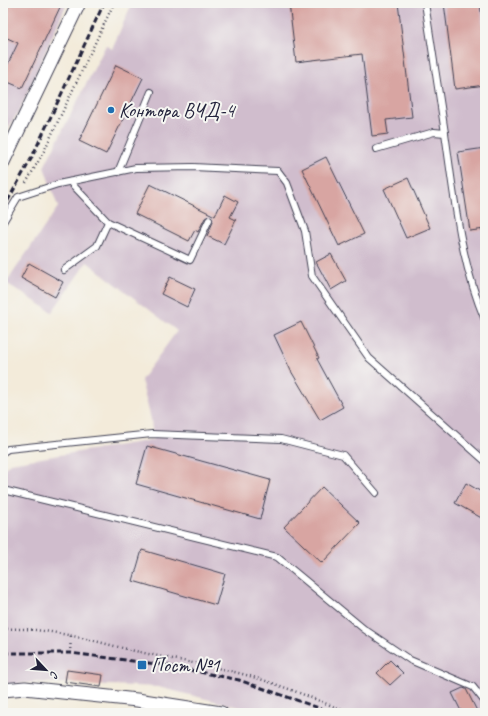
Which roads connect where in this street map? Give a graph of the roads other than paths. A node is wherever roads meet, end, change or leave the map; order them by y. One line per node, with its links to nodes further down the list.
1 (79, 3): 6 (street)
2 (425, 3): 4 (lane)
3 (151, 92): 7 (lane)
4 (445, 133): 5 (lane); 13 (lane)
5 (376, 149)
6 (3, 162)
7 (118, 172): 8 (lane); 15 (lane)
8 (70, 182): 10 (lane); 11 (lane)
9 (209, 220): 11 (lane)
10 (3, 222)
11 (108, 222): 12 (lane)
12 (64, 270)
13 (485, 320)
14 (3, 452): 17 (lane)
15 (485, 461)
16 (3, 490): 19 (lane)
17 (376, 493)
18 (3, 690): 20 (street)
19 (485, 702)
20 (221, 713)

